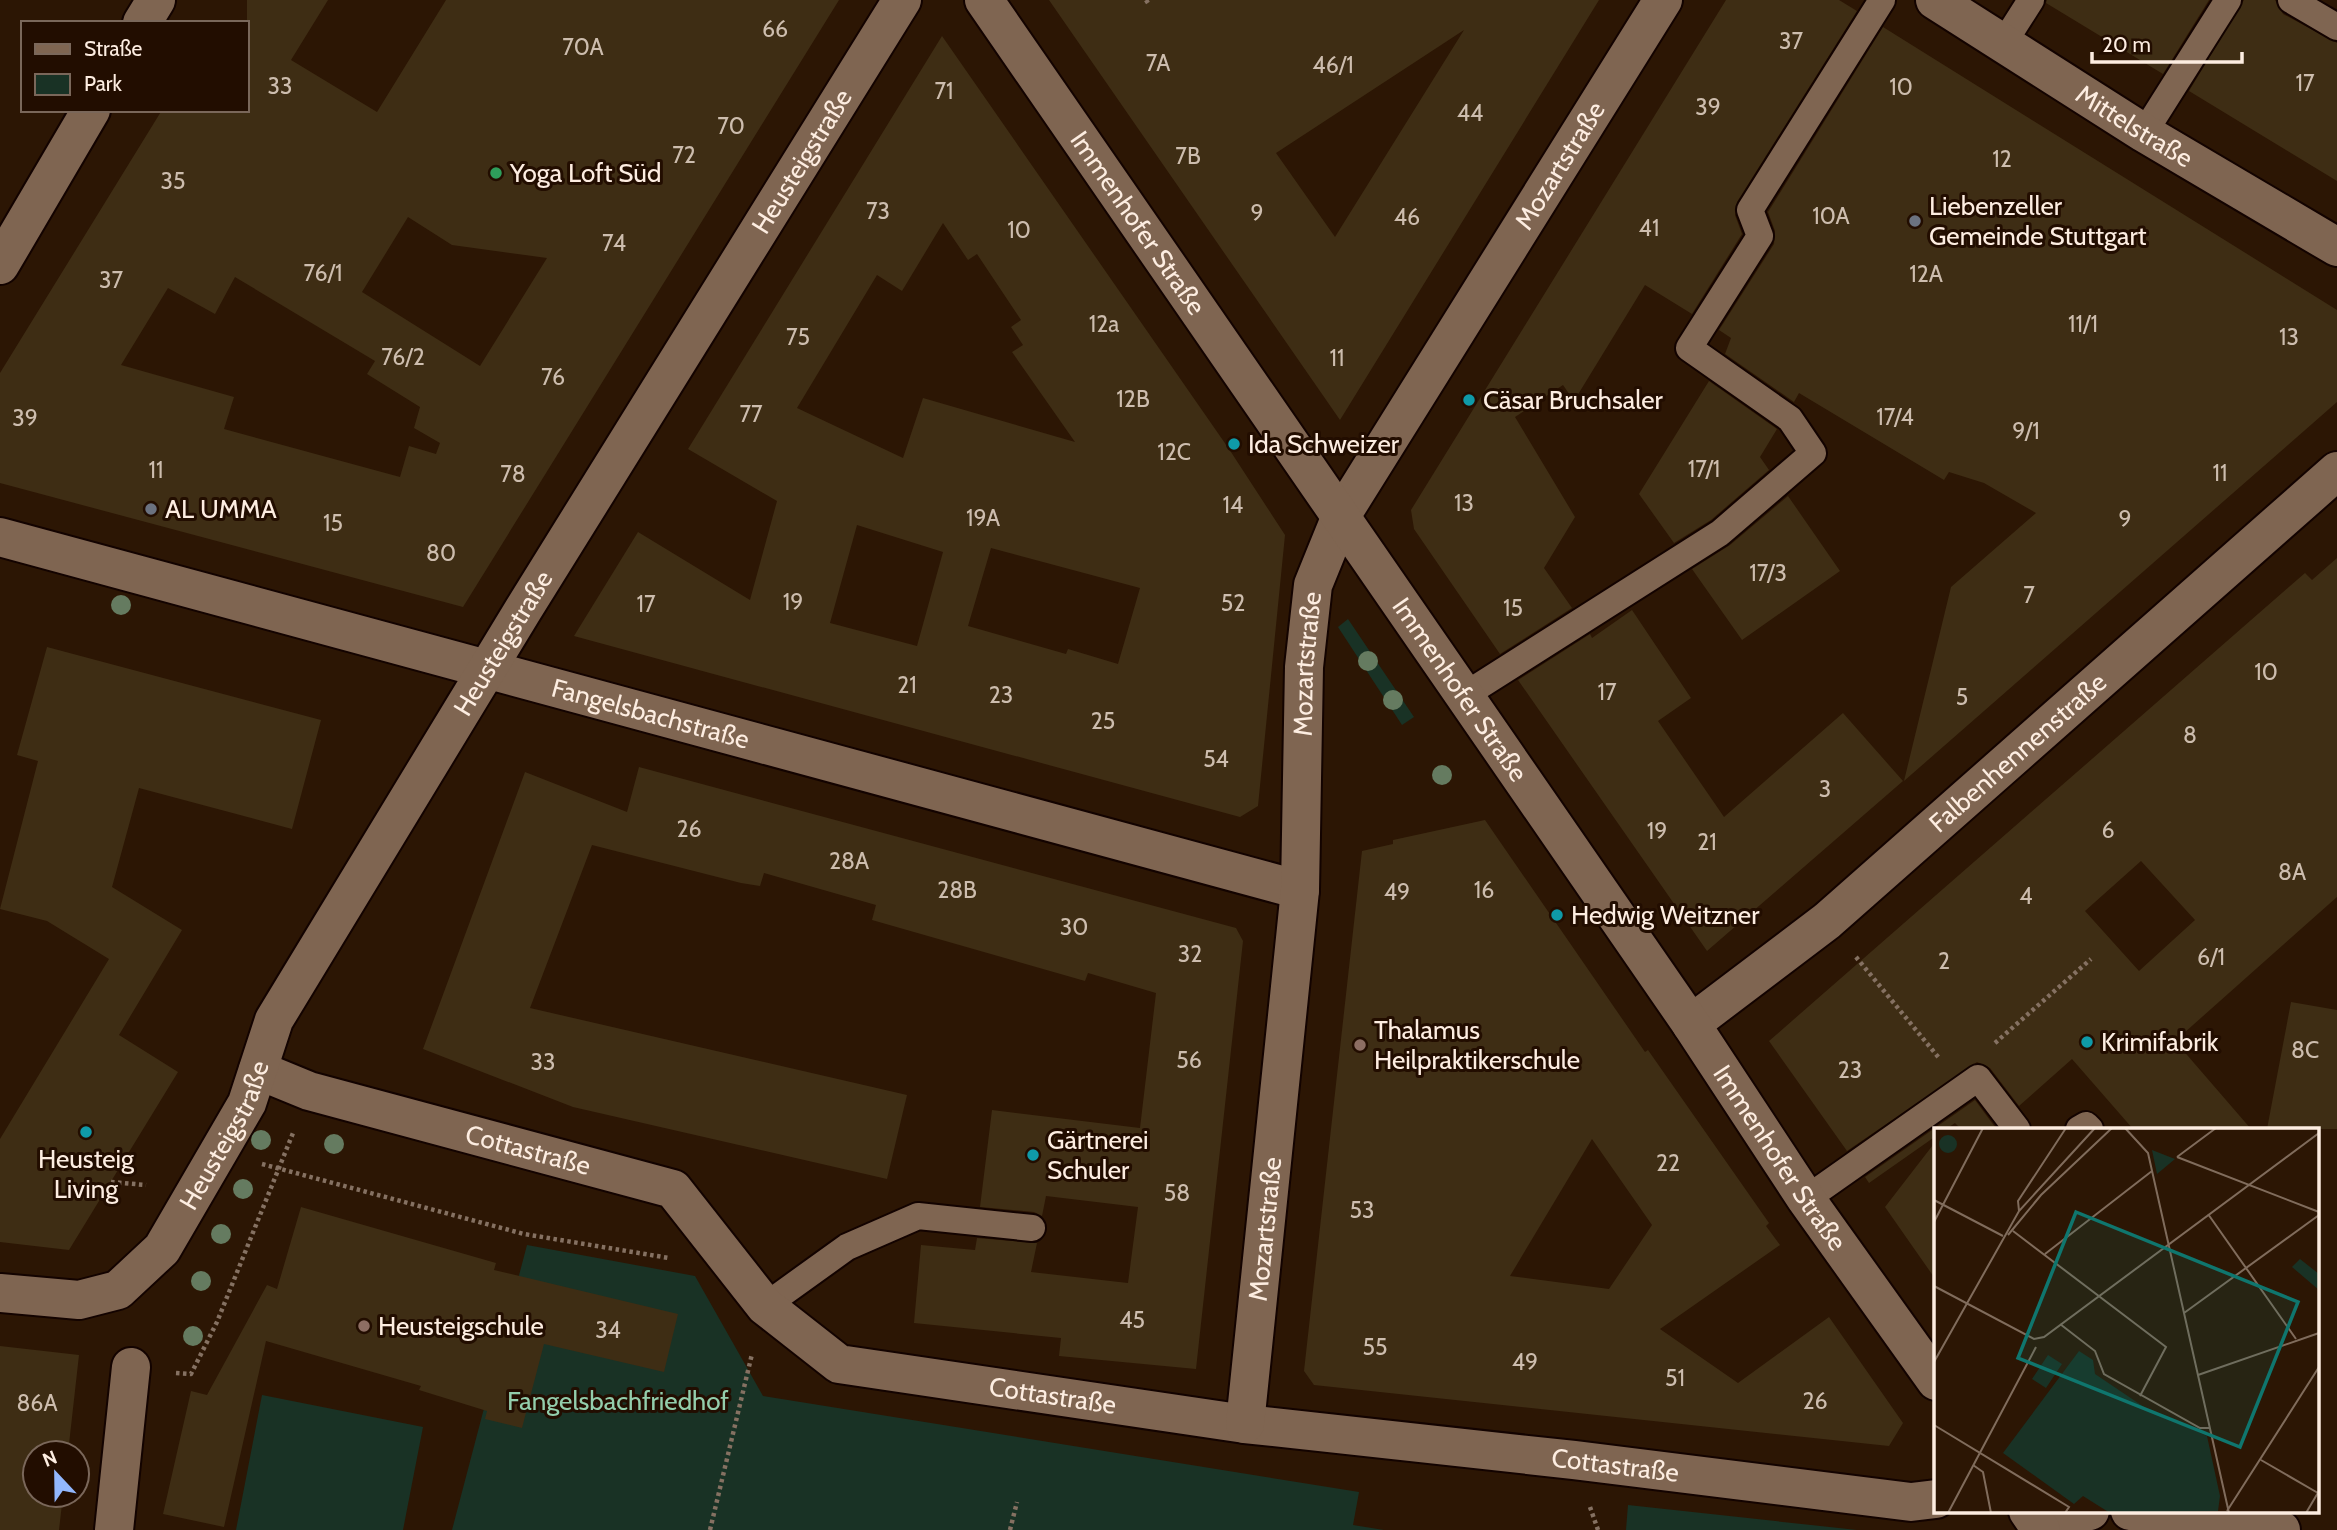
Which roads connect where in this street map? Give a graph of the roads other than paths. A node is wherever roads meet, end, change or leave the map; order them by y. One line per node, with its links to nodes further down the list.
1 (156, 0): 10 (street)
2 (902, 0): 20 (street, Heusteigstraße)
3 (984, 0): 18 (street, Immenhofer Straße)
4 (1663, 0): 18 (street, Mozartstraße)
5 (1882, 0): 21 (lane)
6 (1936, 0): 12 (street, Mittelstraße)
7 (2031, 0): 12 (lane)
8 (2228, 0): 14 (lane)
9 (2291, 0): 11 (lane)
10 (143, 21)
11 (2337, 27)
12 (2004, 44): 14 (street, Mittelstraße)
13 (90, 112): 16 (street)
14 (2144, 133): 15 (street, Mittelstraße)
15 (2337, 247)
16 (0, 265)
17 (2337, 471): 23 (street, Falbenhennenstraße)
18 (1341, 516): 21 (street, Immenhofer Straße); 22 (street, Mozartstraße)
19 (0, 537): 20 (street, Fangelsbachstraße)
20 (487, 668): 22 (street, Fangelsbachstraße); 24 (street, Heusteigstraße)
21 (1465, 695): 23 (street, Immenhofer Straße)
22 (1300, 890): 32 (street, Mozartstraße)
23 (1691, 1024): 26 (street, Immenhofer Straße)
24 (258, 1070): 28 (street, Heusteigstraße); 29 (street, Cottastraße)
25 (2016, 1128): 26 (lane)
26 (1806, 1199): 31 (street, Immenhofer Straße)
27 (1032, 1228): 29 (lane)
28 (0, 1293)
29 (765, 1306): 32 (street, Cottastraße)
30 (131, 1367): 38 (street)
31 (1934, 1378)
32 (1245, 1424): 33 (street, Cottastraße)
33 (1934, 1499)
34 (2084, 1512): 37 (street)
35 (2148, 1512): 36 (street)
36 (2184, 1514): 39 (street)
37 (2035, 1521)
38 (114, 1530)
39 (2281, 1530)

